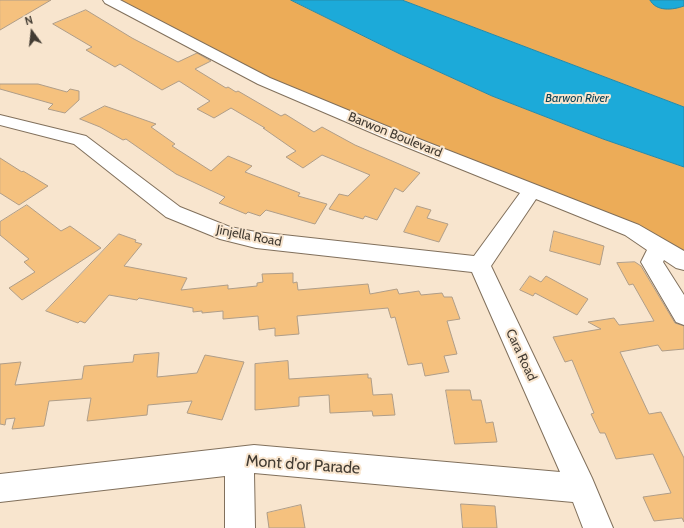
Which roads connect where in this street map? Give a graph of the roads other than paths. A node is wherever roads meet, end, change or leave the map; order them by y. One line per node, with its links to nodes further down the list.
1 (110, 0): 3 (street, Barwon Boulevard)
2 (0, 120): 6 (street, Jinjella Road)
3 (532, 190): 4 (street, Barwon Boulevard); 6 (street)
4 (660, 246): 5 (street, Barwon Boulevard); 7 (street)
5 (684, 262)
6 (480, 265): 10 (street, Cara Road)
7 (684, 315)
8 (239, 461): 9 (street, Mont d'or Parade); 10 (street, Mont d'or Parade); 11 (street)
9 (0, 488)
10 (582, 488): 12 (street, Cara Road)
11 (240, 528)
12 (598, 528)

